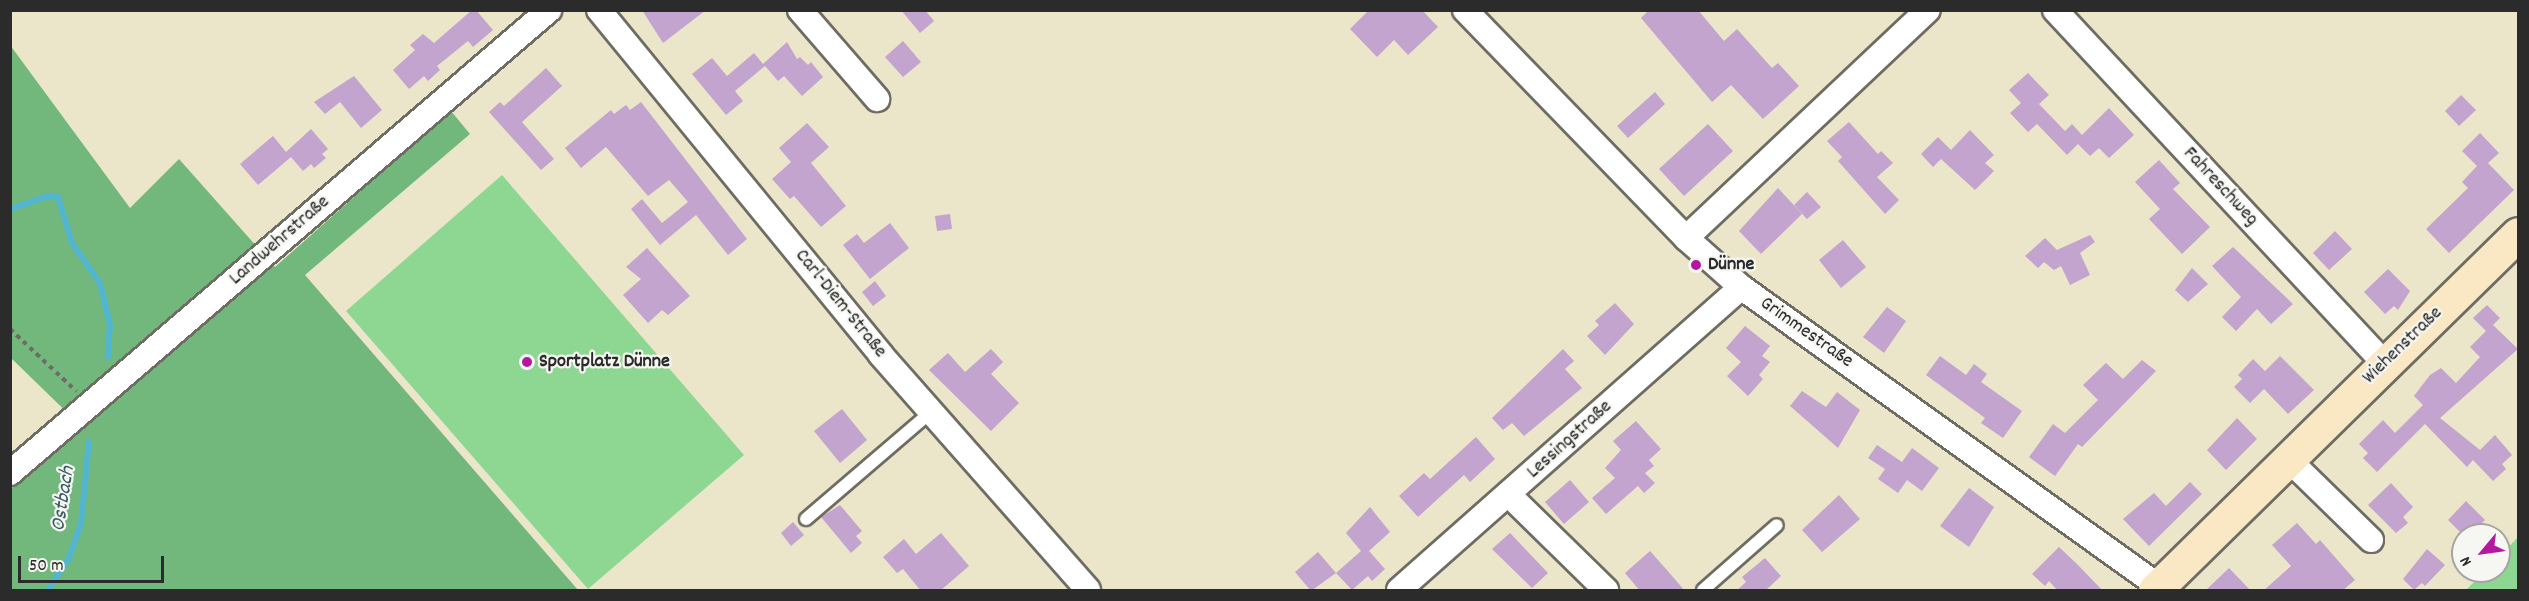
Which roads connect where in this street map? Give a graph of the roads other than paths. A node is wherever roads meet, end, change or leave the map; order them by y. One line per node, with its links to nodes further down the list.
1 (549, 10): 14 (street, Landwehrstraße)
2 (599, 10): 12 (street, Carl-Diem-Straße)
3 (800, 10): 7 (street)
4 (1465, 10): 9 (street, Grimmestraße)
5 (1928, 10): 9 (street)
6 (2055, 10): 11 (street, Fahreschweg)
7 (877, 99)
8 (2518, 234): 11 (street, Wiehenstraße)
9 (1686, 238): 10 (street, Grimmestraße)
10 (1741, 287): 15 (street, Lessingstraße); 19 (street, Grimmestraße)
11 (2385, 364): 13 (street, Wiehenstraße)
12 (931, 412): 16 (lane); 20 (street, Carl-Diem-Straße)
13 (2288, 459): 18 (street); 19 (street, Wiehenstraße)
14 (10, 473)
15 (1509, 495): 21 (street, Lessingstraße); 22 (street)
16 (806, 519)
17 (1777, 525): 23 (lane)
18 (2371, 540)
19 (2160, 589)
20 (1088, 591)
21 (1399, 591)
22 (1606, 591)
23 (1703, 591)

